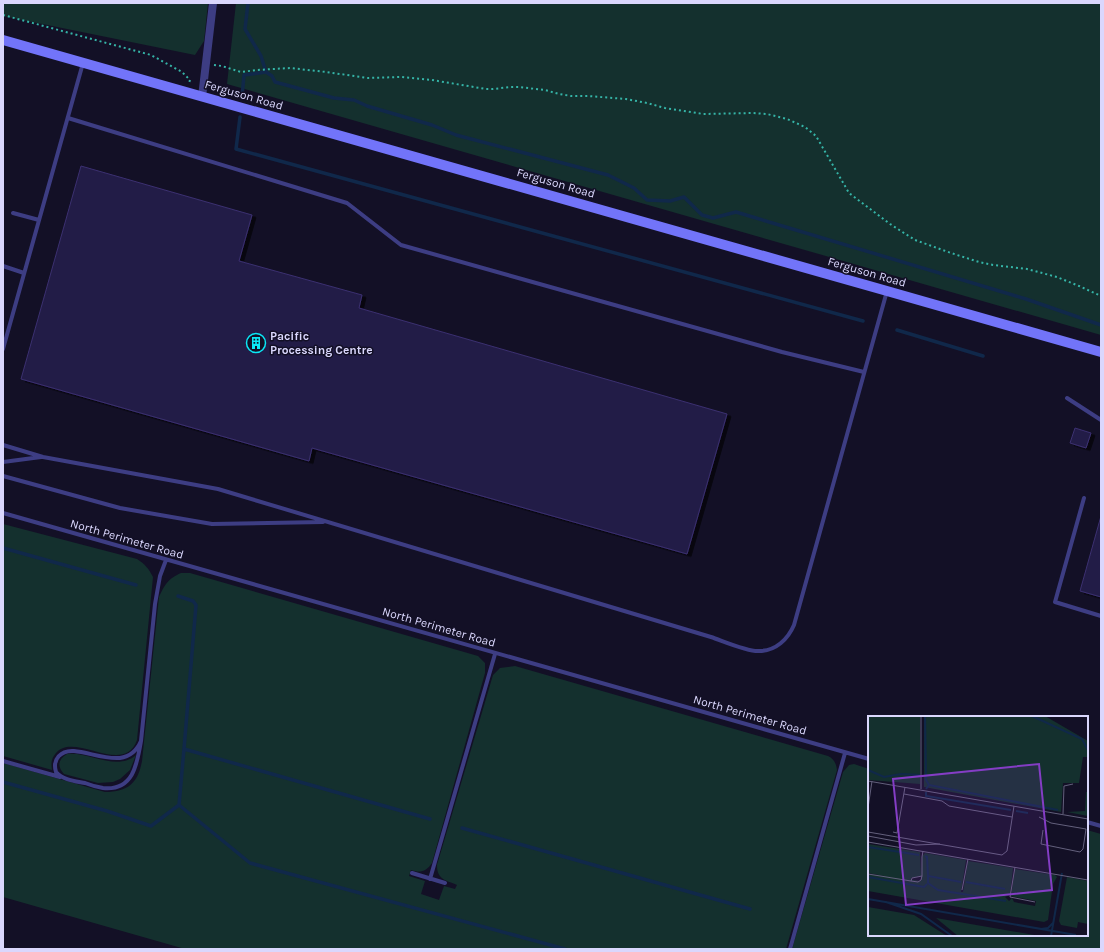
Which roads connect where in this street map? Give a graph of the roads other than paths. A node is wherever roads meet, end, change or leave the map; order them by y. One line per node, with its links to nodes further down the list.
1 (213, 3): 4 (street)
2 (3, 40): 3 (street, Ferguson Road)
3 (83, 63): 4 (street, Ferguson Road); 5 (lane)
4 (202, 97): 10 (street, Ferguson Road)
5 (68, 118): 7 (lane); 13 (lane)
6 (13, 213): 7 (lane)
7 (39, 220): 9 (lane)
8 (3, 266): 9 (lane)
9 (24, 272): 11 (lane)
10 (887, 291): 12 (street, Ferguson Road); 13 (lane)
11 (3, 349)
12 (1101, 352)
13 (864, 372): 22 (lane)
14 (1067, 398): 15 (lane)
15 (1101, 420)
16 (3, 445): 17 (lane)
17 (43, 457): 18 (lane); 22 (lane)
18 (3, 462)
19 (3, 476): 22 (lane)
20 (1084, 498): 24 (lane)
21 (3, 514): 23 (lane, North Perimeter Road)
22 (326, 522)
23 (166, 560): 25 (lane, North Perimeter Road); 26 (lane)
24 (1101, 616)
25 (495, 654): 27 (lane, North Perimeter Road); 34 (lane)
26 (141, 742): 30 (lane); 30 (lane)
27 (845, 752): 28 (lane, North Perimeter Road); 36 (lane)
28 (868, 760)
29 (3, 761): 30 (lane)
30 (63, 777)
31 (1088, 822): 32 (lane)
32 (1101, 826)
33 (412, 873): 34 (lane)
34 (430, 879): 35 (lane)
35 (445, 883)
36 (790, 949)

